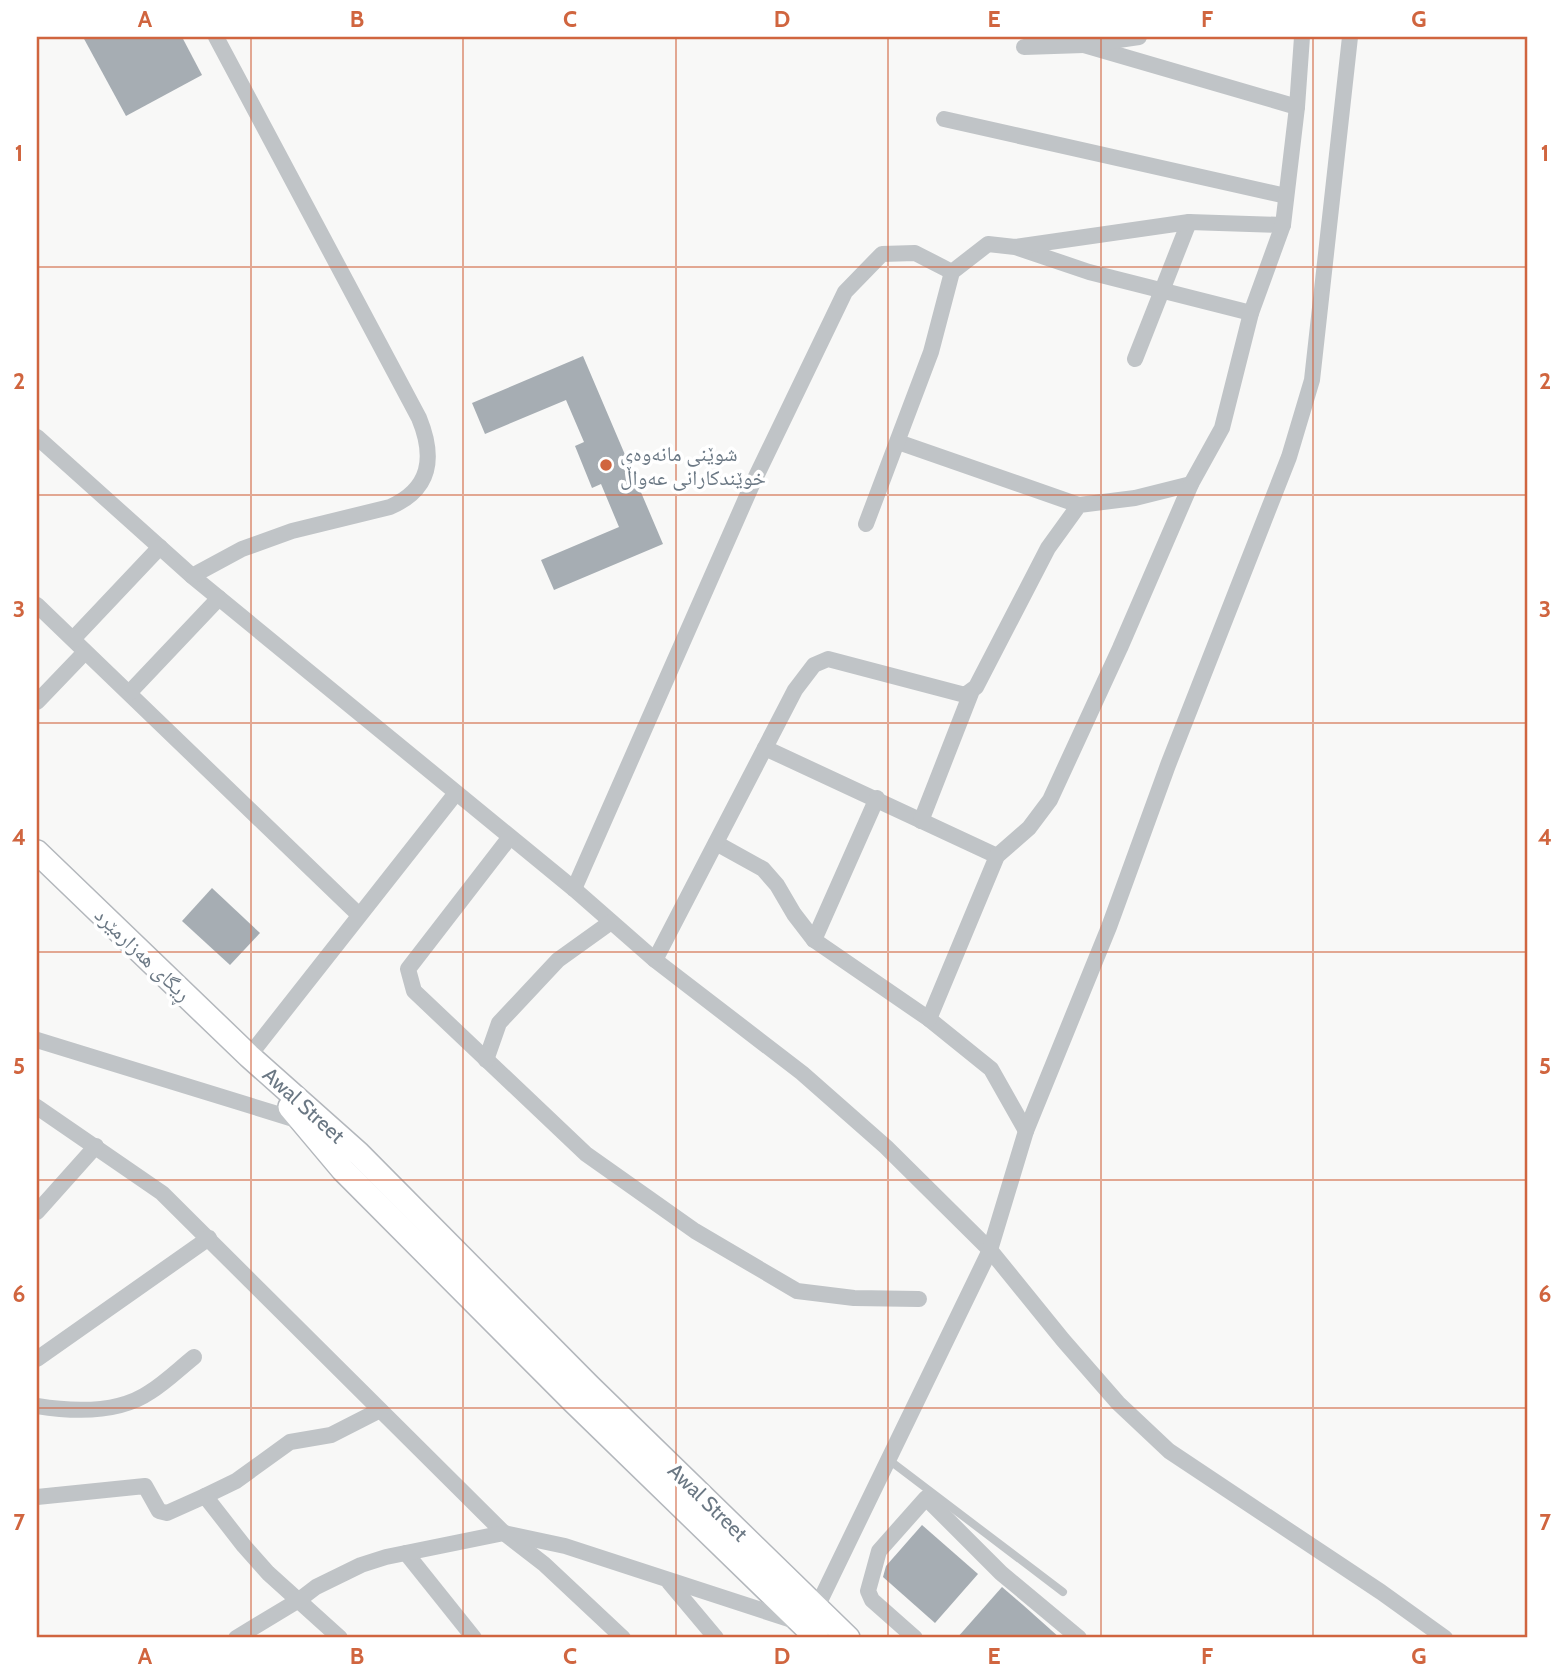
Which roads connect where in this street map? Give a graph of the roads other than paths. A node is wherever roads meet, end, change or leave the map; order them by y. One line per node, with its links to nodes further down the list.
1 (216, 37): 23 (street)
2 (1139, 37): 5 (street)
3 (1303, 37): 7 (street)
4 (1350, 37): 50 (street)
5 (1085, 41): 6 (street); 7 (street)
6 (1024, 47)
7 (1297, 107): 9 (street)
8 (944, 119): 9 (street)
9 (1286, 196): 11 (street)
10 (1189, 222): 11 (street); 12 (street); 14 (street)
11 (1283, 225): 15 (street)
12 (1015, 247): 13 (street); 14 (street)
13 (951, 272): 18 (street); 39 (street)
14 (1162, 290): 15 (street); 16 (street)
15 (1251, 313): 19 (street)
16 (1135, 359)
17 (37, 437): 22 (street)
18 (898, 442): 20 (street); 21 (street)
19 (1191, 484): 20 (street); 38 (street)
20 (1079, 505): 29 (street)
21 (866, 524)
22 (160, 547): 23 (street); 26 (street)
23 (192, 576): 24 (street)
24 (219, 598): 28 (street); 32 (street)
25 (37, 605): 26 (street)
26 (73, 639): 27 (street)
27 (85, 652): 28 (street); 30 (street)
28 (129, 693): 40 (street)
29 (971, 693): 31 (street); 34 (street)
30 (37, 702)
31 (765, 748): 33 (street); 36 (street)
32 (456, 793): 35 (street); 40 (street)
33 (877, 798): 34 (street); 42 (street)
34 (921, 821): 38 (street)
35 (510, 837): 39 (street); 47 (street)
36 (716, 843): 42 (street); 43 (street)
37 (37, 852): 46 (main road, ڕیگای هەزارمێرد)
38 (997, 856): 44 (street)
39 (574, 889): 41 (street)
40 (359, 915): 46 (street)
41 (611, 922): 43 (street); 47 (street)
42 (814, 940): 44 (street)
43 (656, 960): 54 (street)
44 (929, 1019): 50 (street)
45 (37, 1040): 49 (street)
46 (249, 1056): 49 (main road, Awal Street); 70 (main road, Awal Street)
47 (486, 1060): 55 (street)
48 (37, 1107): 51 (street)
49 (300, 1121): 70 (main road, Awal Street)
50 (1026, 1131): 54 (street)
51 (96, 1146): 52 (street); 53 (street)
52 (37, 1212)
53 (209, 1238): 57 (street); 59 (street)
54 (990, 1250): 60 (street); 79 (street)
55 (919, 1299)
56 (194, 1357): 58 (street)
57 (37, 1359)
58 (37, 1406)
59 (380, 1410): 61 (street); 63 (street)
60 (888, 1460): 68 (lane); 70 (street)
61 (205, 1496): 62 (street); 69 (street)
62 (37, 1497)
63 (504, 1533): 64 (street); 65 (street); 66 (street)
64 (565, 1546): 66 (street); 67 (street)
65 (406, 1553): 69 (street); 73 (street)
66 (544, 1564): 74 (street)
67 (669, 1582): 70 (street); 75 (street)
68 (1062, 1592)
69 (299, 1600): 71 (street); 72 (street)
70 (813, 1623): 76 (main road, Awal Street)
71 (236, 1638)
72 (340, 1638)
73 (474, 1638)
74 (623, 1638)
75 (716, 1638)
76 (848, 1638)
77 (915, 1638): 78 (street)
78 (1079, 1638)
79 (1445, 1638)

